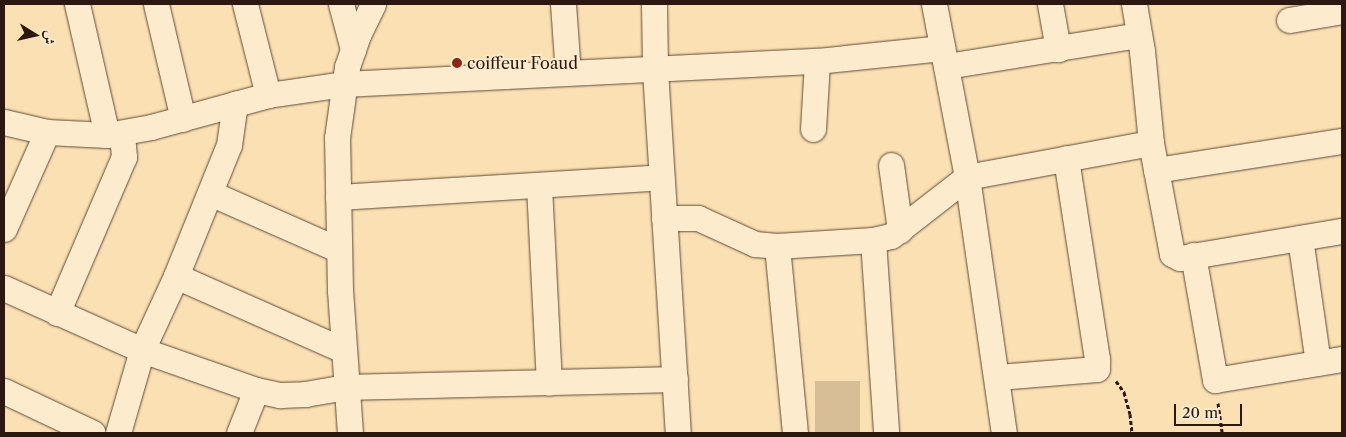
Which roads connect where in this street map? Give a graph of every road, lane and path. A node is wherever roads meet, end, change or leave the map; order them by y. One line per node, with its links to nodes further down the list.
1 (77, 4): 27 (street)
2 (156, 4): 23 (street)
3 (245, 4): 21 (street)
4 (341, 4): 14 (street)
5 (373, 4): 14 (street)
6 (563, 4): 19 (street)
7 (654, 4): 18 (street)
8 (934, 4): 16 (street)
9 (1050, 4): 15 (street)
10 (1134, 4): 13 (street)
11 (1342, 11): 12 (street)
12 (1289, 20)
13 (1139, 35): 15 (street); 29 (street)
14 (353, 49): 20 (street)
15 (1058, 49): 16 (street)
16 (945, 57): 17 (street); 33 (street)
17 (817, 61): 18 (street); 25 (street)
18 (654, 70): 19 (street); 34 (street)
19 (568, 73): 20 (street)
20 (343, 84): 21 (street); 37 (street)
21 (268, 95): 22 (street)
22 (235, 103): 23 (street); 36 (street)
23 (183, 119): 27 (street)
24 (4, 122): 26 (street)
25 (813, 129)
26 (47, 132): 27 (street); 39 (street)
27 (114, 134): 49 (street)
28 (1342, 141): 32 (street)
29 (1150, 143): 30 (street); 32 (street)
30 (1066, 158): 33 (street); 54 (street)
31 (890, 165): 40 (street)
32 (1156, 170): 46 (street)
33 (967, 176): 40 (street); 55 (street)
34 (661, 177): 35 (street); 38 (street)
35 (539, 186): 37 (street); 58 (street)
36 (210, 193): 45 (street); 47 (street)
37 (338, 197): 45 (street)
38 (664, 218): 44 (street); 56 (street)
39 (4, 228)
40 (900, 230): 43 (street)
41 (1342, 231): 42 (street)
42 (1300, 238): 46 (street); 53 (street)
43 (873, 240): 44 (street); 68 (street)
44 (777, 246): 67 (street)
45 (339, 250): 51 (street)
46 (1193, 256): 57 (street)
47 (176, 276): 50 (street); 51 (street)
48 (4, 288): 49 (street)
49 (57, 313): 50 (street)
50 (142, 350): 60 (street); 63 (street)
51 (343, 350): 59 (street)
52 (1342, 359): 53 (street)
53 (1318, 363): 57 (street)
54 (1097, 369): 55 (street); 70 (path)
55 (998, 377): 69 (street)
56 (675, 379): 58 (street); 66 (street)
57 (1215, 380): 71 (path)
58 (549, 383): 59 (street)
59 (346, 387): 60 (street); 65 (street)
60 (256, 390): 64 (street)
61 (4, 391): 62 (street)
62 (94, 433)
63 (118, 433)
64 (239, 433)
65 (350, 433)
66 (678, 433)
67 (794, 433)
68 (886, 433)
69 (1004, 433)
70 (1132, 433)
71 (1222, 433)

